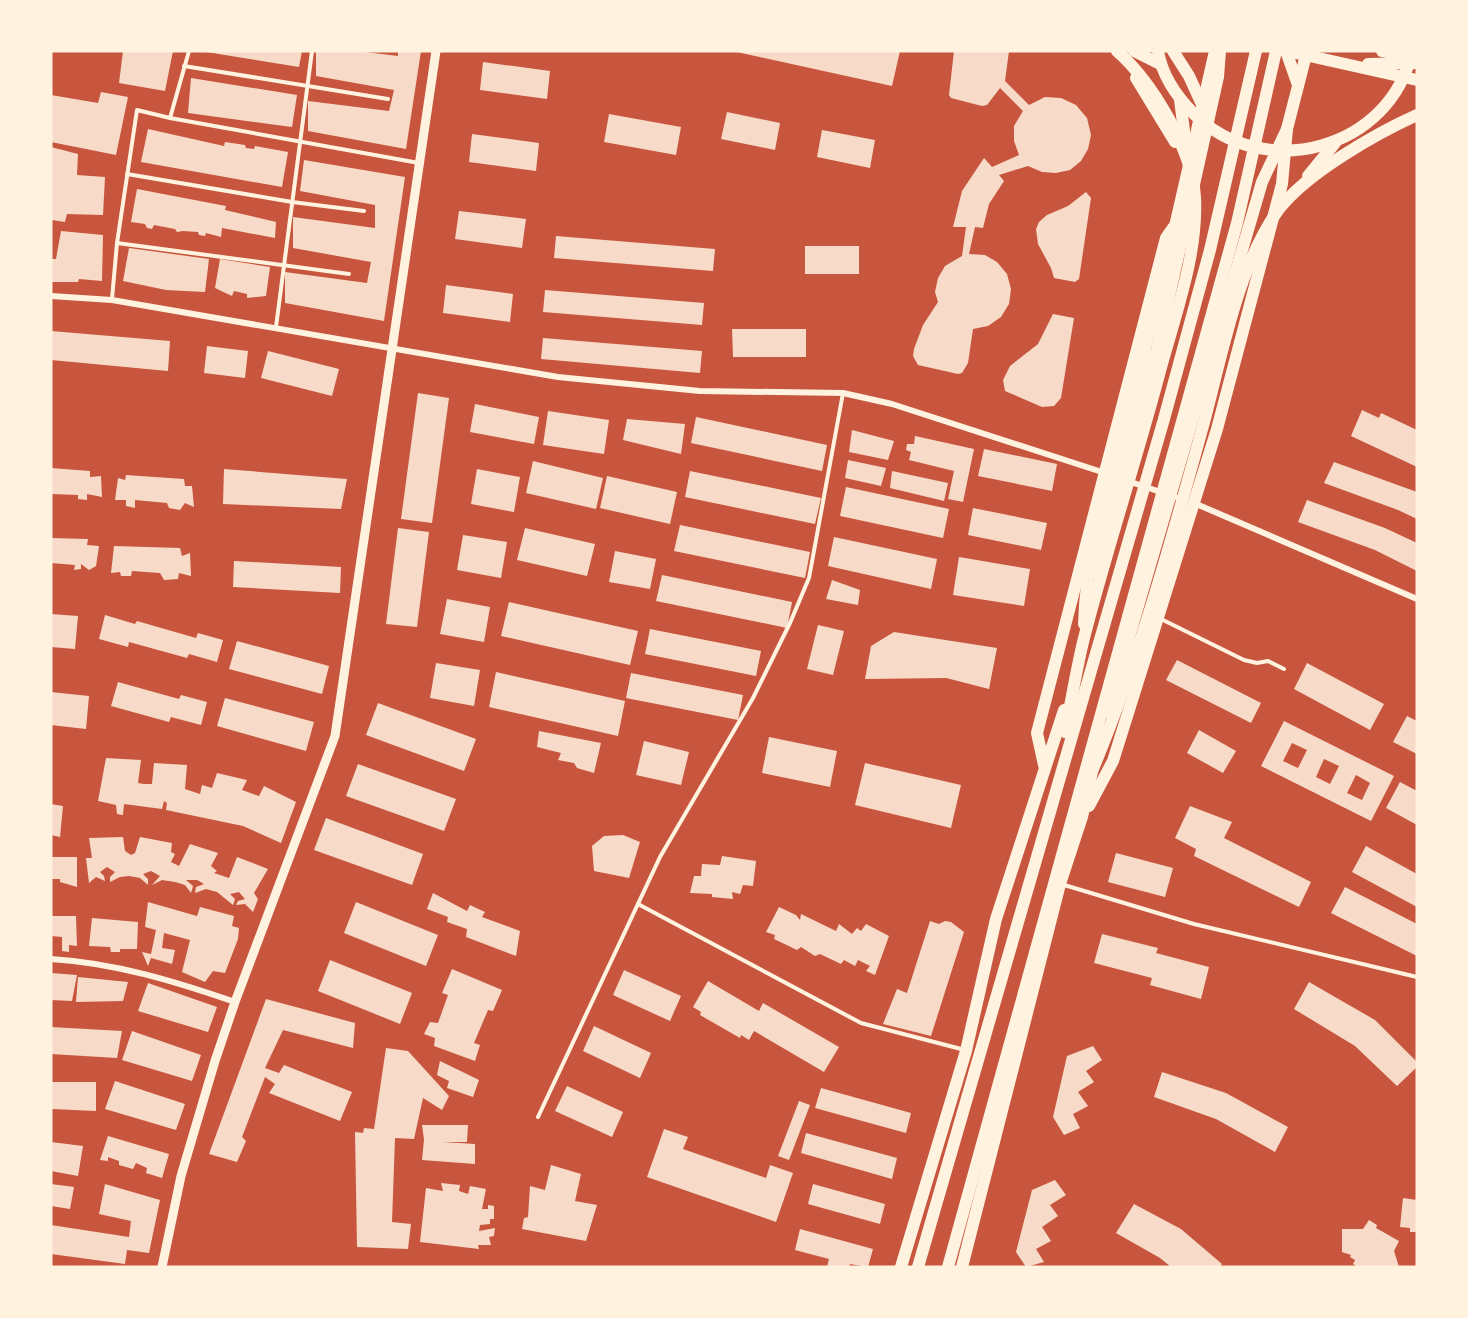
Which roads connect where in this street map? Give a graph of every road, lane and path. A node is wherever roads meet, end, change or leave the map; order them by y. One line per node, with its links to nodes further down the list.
1 (189, 51): 21 (lane)
2 (312, 51): 23 (lane)
3 (436, 51): 35 (street)
4 (1117, 51): 34 (main road); 38 (main road)
5 (1134, 51): 19 (main road)
6 (1158, 51): 19 (main road)
7 (1173, 51): 29 (main road)
8 (1215, 51): 55 (main road)
9 (1220, 51): 29 (main road)
10 (1256, 51): 58 (main road)
11 (1276, 51): 59 (main road)
12 (1286, 51): 16 (main road); 24 (main road)
13 (1382, 51): 17 (main road)
14 (1389, 51): 17 (main road)
15 (1412, 51): 31 (main road)
16 (1307, 53): 20 (main road); 24 (main road)
17 (1417, 57)
18 (1417, 63): 20 (main road)
19 (1160, 64): 26 (main road)
20 (1349, 65): 22 (main road)
21 (184, 66): 23 (lane); 28 (lane)
22 (1417, 80)
23 (308, 86): 25 (lane); 32 (lane)
24 (1298, 86): 30 (main road)
25 (388, 99)
26 (1180, 100): 33 (main road); 34 (main road)
27 (1414, 116): 31 (main road); 37 (main road)
28 (170, 118): 32 (lane); 36 (lane)
29 (1209, 118): 38 (main road)
30 (1287, 129): 51 (main road); 52 (main road)
31 (1353, 133): 33 (main road)
32 (300, 141): 35 (lane); 39 (lane)
33 (1335, 142): 37 (main road)
34 (1187, 158): 55 (main road)
35 (420, 163): 47 (street)
36 (127, 174): 39 (lane); 41 (lane)
37 (1302, 184): 59 (main road)
38 (1189, 198): 49 (main road); 50 (main road)
39 (292, 202): 40 (lane); 42 (lane)
40 (364, 211)
41 (117, 243): 42 (lane); 45 (lane)
42 (284, 267): 43 (lane); 46 (lane)
43 (349, 274)
44 (51, 296): 45 (street)
45 (112, 300): 46 (street)
46 (276, 327): 47 (street)
47 (392, 348): 48 (street); 64 (street)
48 (843, 393): 49 (street); 61 (lane)
49 (1105, 473): 50 (street); 57 (main road)
50 (1119, 478): 51 (street); 57 (main road)
51 (1172, 496): 52 (street); 59 (main road)
52 (1194, 502): 53 (street); 54 (main road)
53 (1417, 598)
54 (1158, 618): 56 (lane); 59 (main road)
55 (1083, 643): 58 (main road)
56 (1284, 669)
57 (1044, 765): 65 (main road)
58 (1048, 815): 69 (main road)
59 (1076, 820): 60 (main road); 70 (main road)
60 (1060, 884): 63 (lane); 71 (main road)
61 (638, 904): 65 (lane); 66 (lane)
62 (51, 959): 64 (street)
63 (1417, 977)
64 (234, 1002): 67 (street)
65 (966, 1051): 68 (main road)
66 (538, 1117)
67 (162, 1267)
68 (901, 1267)
69 (918, 1267)
70 (948, 1267)
71 (962, 1267)

